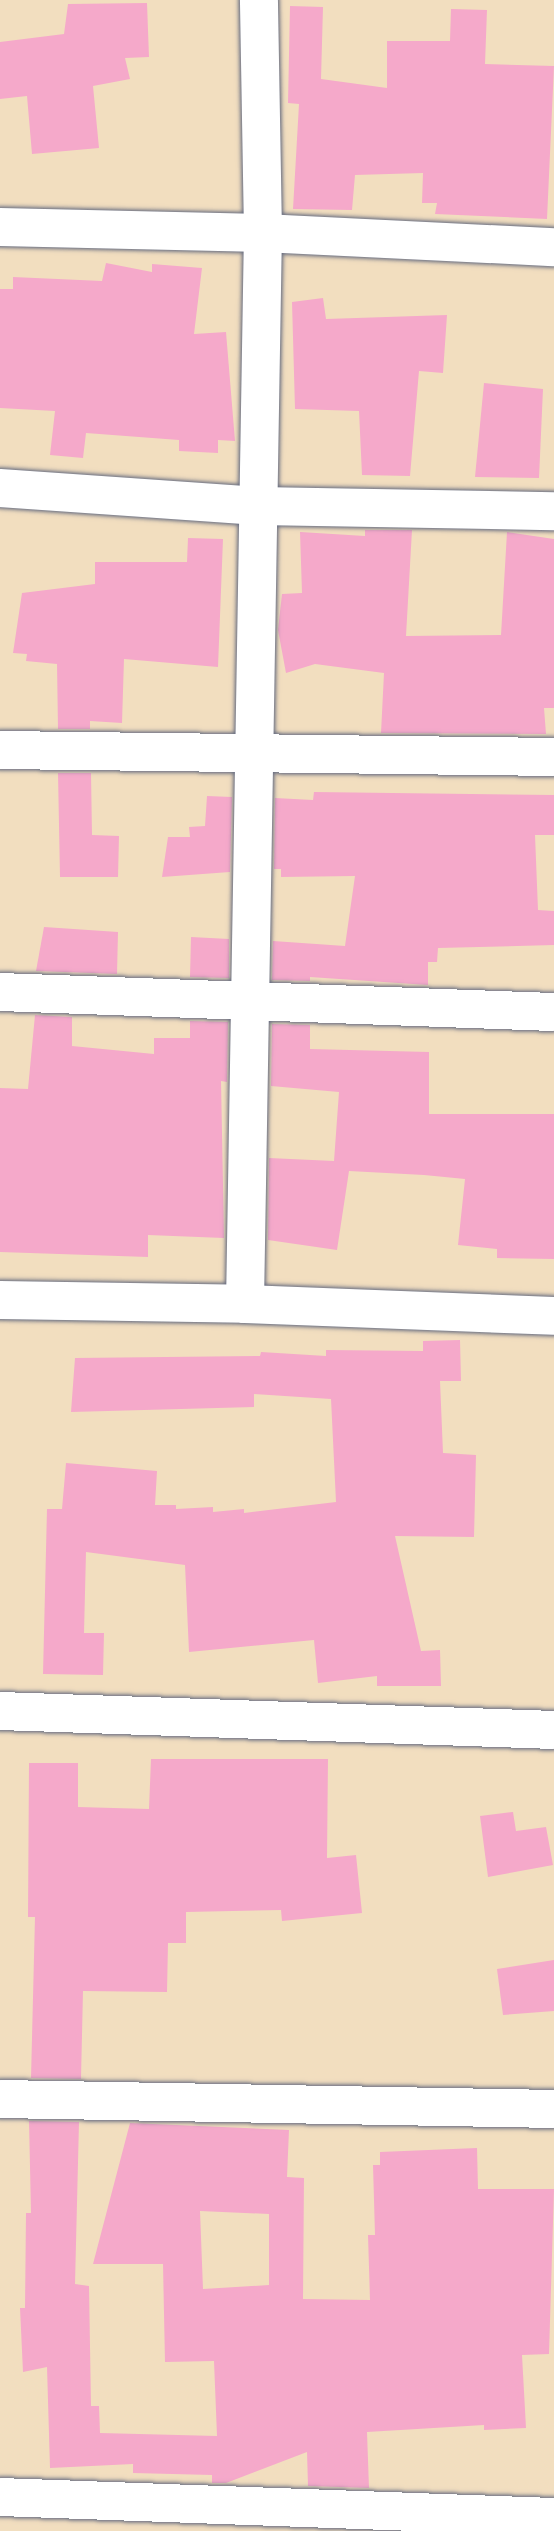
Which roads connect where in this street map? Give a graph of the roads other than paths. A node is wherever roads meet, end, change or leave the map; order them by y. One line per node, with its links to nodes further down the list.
1 (259, 0): 3 (street)
2 (0, 227): 3 (street)
3 (263, 233): 4 (street); 6 (street)
4 (554, 247)
5 (0, 488): 6 (street)
6 (258, 506): 7 (street); 9 (street)
7 (554, 511)
8 (0, 750): 9 (street)
9 (253, 756): 10 (street); 12 (street)
10 (554, 757)
11 (0, 992): 12 (street)
12 (248, 999): 13 (street); 15 (street)
13 (554, 1012)
14 (0, 1300): 15 (street)
15 (245, 1304): 16 (street)
16 (554, 1316)
17 (0, 1711): 18 (street)
18 (554, 1730)
19 (0, 2099): 20 (street)
20 (554, 2109)
21 (0, 2497): 22 (street)
22 (554, 2517)

